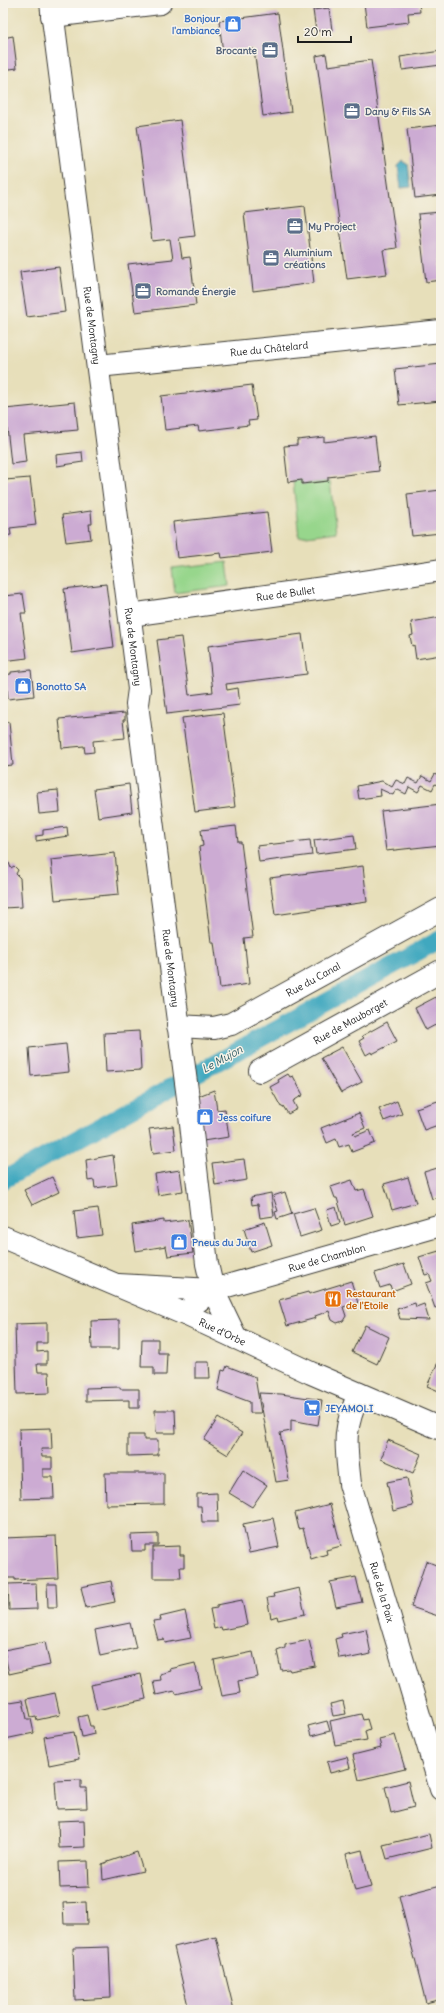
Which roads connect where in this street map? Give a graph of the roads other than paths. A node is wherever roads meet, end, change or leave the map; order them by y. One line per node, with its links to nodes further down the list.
1 (160, 3): 2 (street)
2 (52, 9): 4 (street, Rue de Montagny)
3 (441, 331): 4 (street, Rue du Châtelard)
4 (98, 366): 6 (street, Rue de Montagny)
5 (441, 570): 6 (street, Rue de Bullet)
6 (130, 615): 9 (street, Rue de Montagny)
7 (441, 909): 9 (street, Rue du Canal)
8 (441, 971): 10 (street, Rue de Mauborget)
9 (178, 1026): 14 (street, Rue de Montagny)
10 (260, 1071)
11 (441, 1225): 14 (street, Rue de Chamblon)
12 (3, 1237): 13 (street, Rue d'Orbe)
13 (113, 1285): 14 (street, Rue de Chamblon); 15 (street, Rue d'Orbe)
14 (213, 1290): 15 (street, Rue de Chamblon); 16 (street)
15 (187, 1315): 16 (street, Rue d'Orbe)
16 (236, 1338): 17 (street, Rue d'Orbe)
17 (359, 1394): 18 (street, Rue d'Orbe); 19 (street, Rue de la Paix)
18 (441, 1429)
19 (441, 1789)

